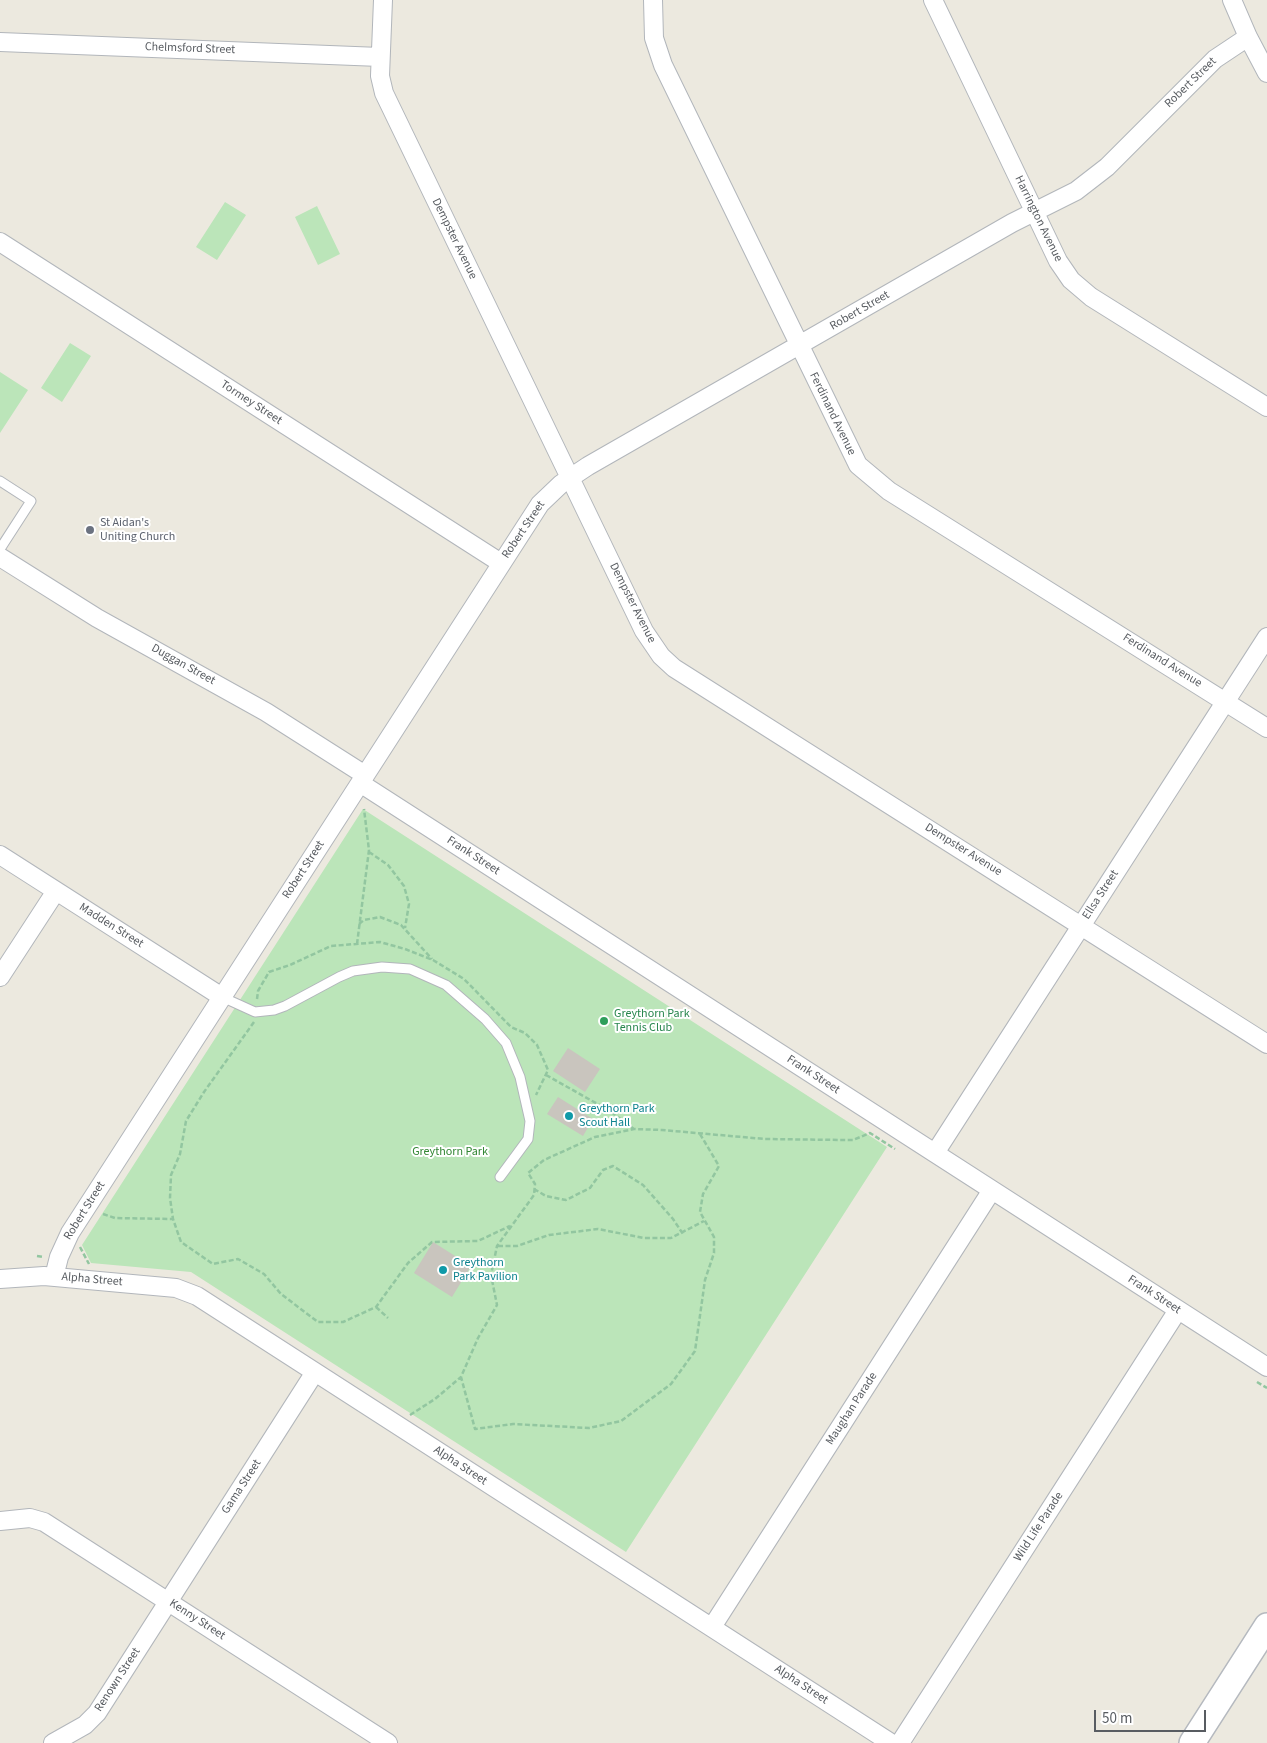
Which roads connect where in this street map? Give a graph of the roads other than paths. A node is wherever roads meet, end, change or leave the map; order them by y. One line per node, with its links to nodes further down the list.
1 (383, 0): 7 (street, Dempster Avenue)
2 (653, 0): 11 (street, Ferdinand Avenue)
3 (932, 0): 9 (street, Harrington Avenue)
4 (1232, 0): 5 (street)
5 (1248, 36): 8 (street); 9 (street, Robert Street)
6 (0, 42): 7 (street, Chelmsford Street)
7 (380, 57): 13 (street, Dempster Avenue)
8 (1267, 73)
9 (1034, 213): 11 (street, Robert Street); 12 (street, Harrington Avenue)
10 (0, 242): 17 (street, Tormey Street)
11 (799, 346): 13 (street, Robert Street); 19 (street, Ferdinand Avenue)
12 (1267, 407)
13 (570, 478): 17 (street, Robert Street); 24 (street, Dempster Avenue)
14 (0, 481): 15 (lane)
15 (0, 549)
16 (0, 557): 21 (street, Duggan Street)
17 (501, 563): 21 (street, Robert Street)
18 (1267, 637): 19 (street, Ellsa Street)
19 (1226, 701): 20 (street, Ferdinand Avenue); 24 (street, Ellsa Street)
20 (1267, 728)
21 (362, 779): 26 (street, Robert Street); 28 (street, Frank Street)
22 (0, 855): 23 (street, Madden Street)
23 (56, 891): 25 (street); 26 (street, Madden Street)
24 (1081, 925): 27 (street, Dempster Avenue); 28 (street, Ellsa Street)
25 (0, 977)
26 (222, 997): 29 (lane); 31 (street, Robert Street)
27 (1267, 1044)
28 (935, 1153): 30 (street, Frank Street)
29 (500, 1177)
30 (992, 1190): 33 (street, Frank Street); 39 (street, Maughan Parade)
31 (56, 1269): 32 (street, Alpha Street); 35 (street, Alpha Street)
32 (0, 1279)
33 (1178, 1310): 34 (street, Frank Street); 43 (street, Wild Life Parade)
34 (1267, 1367)
35 (315, 1372): 37 (street, Gama Street); 39 (street, Alpha Street)
36 (0, 1521): 37 (street, Kenny Street)
37 (168, 1602): 40 (street, Renown Street); 41 (street, Kenny Street)
38 (1267, 1626): 44 (main road)
39 (712, 1627): 42 (street, Alpha Street)
40 (53, 1743)
41 (388, 1743)
42 (891, 1743)
43 (900, 1743)
44 (1192, 1743)

